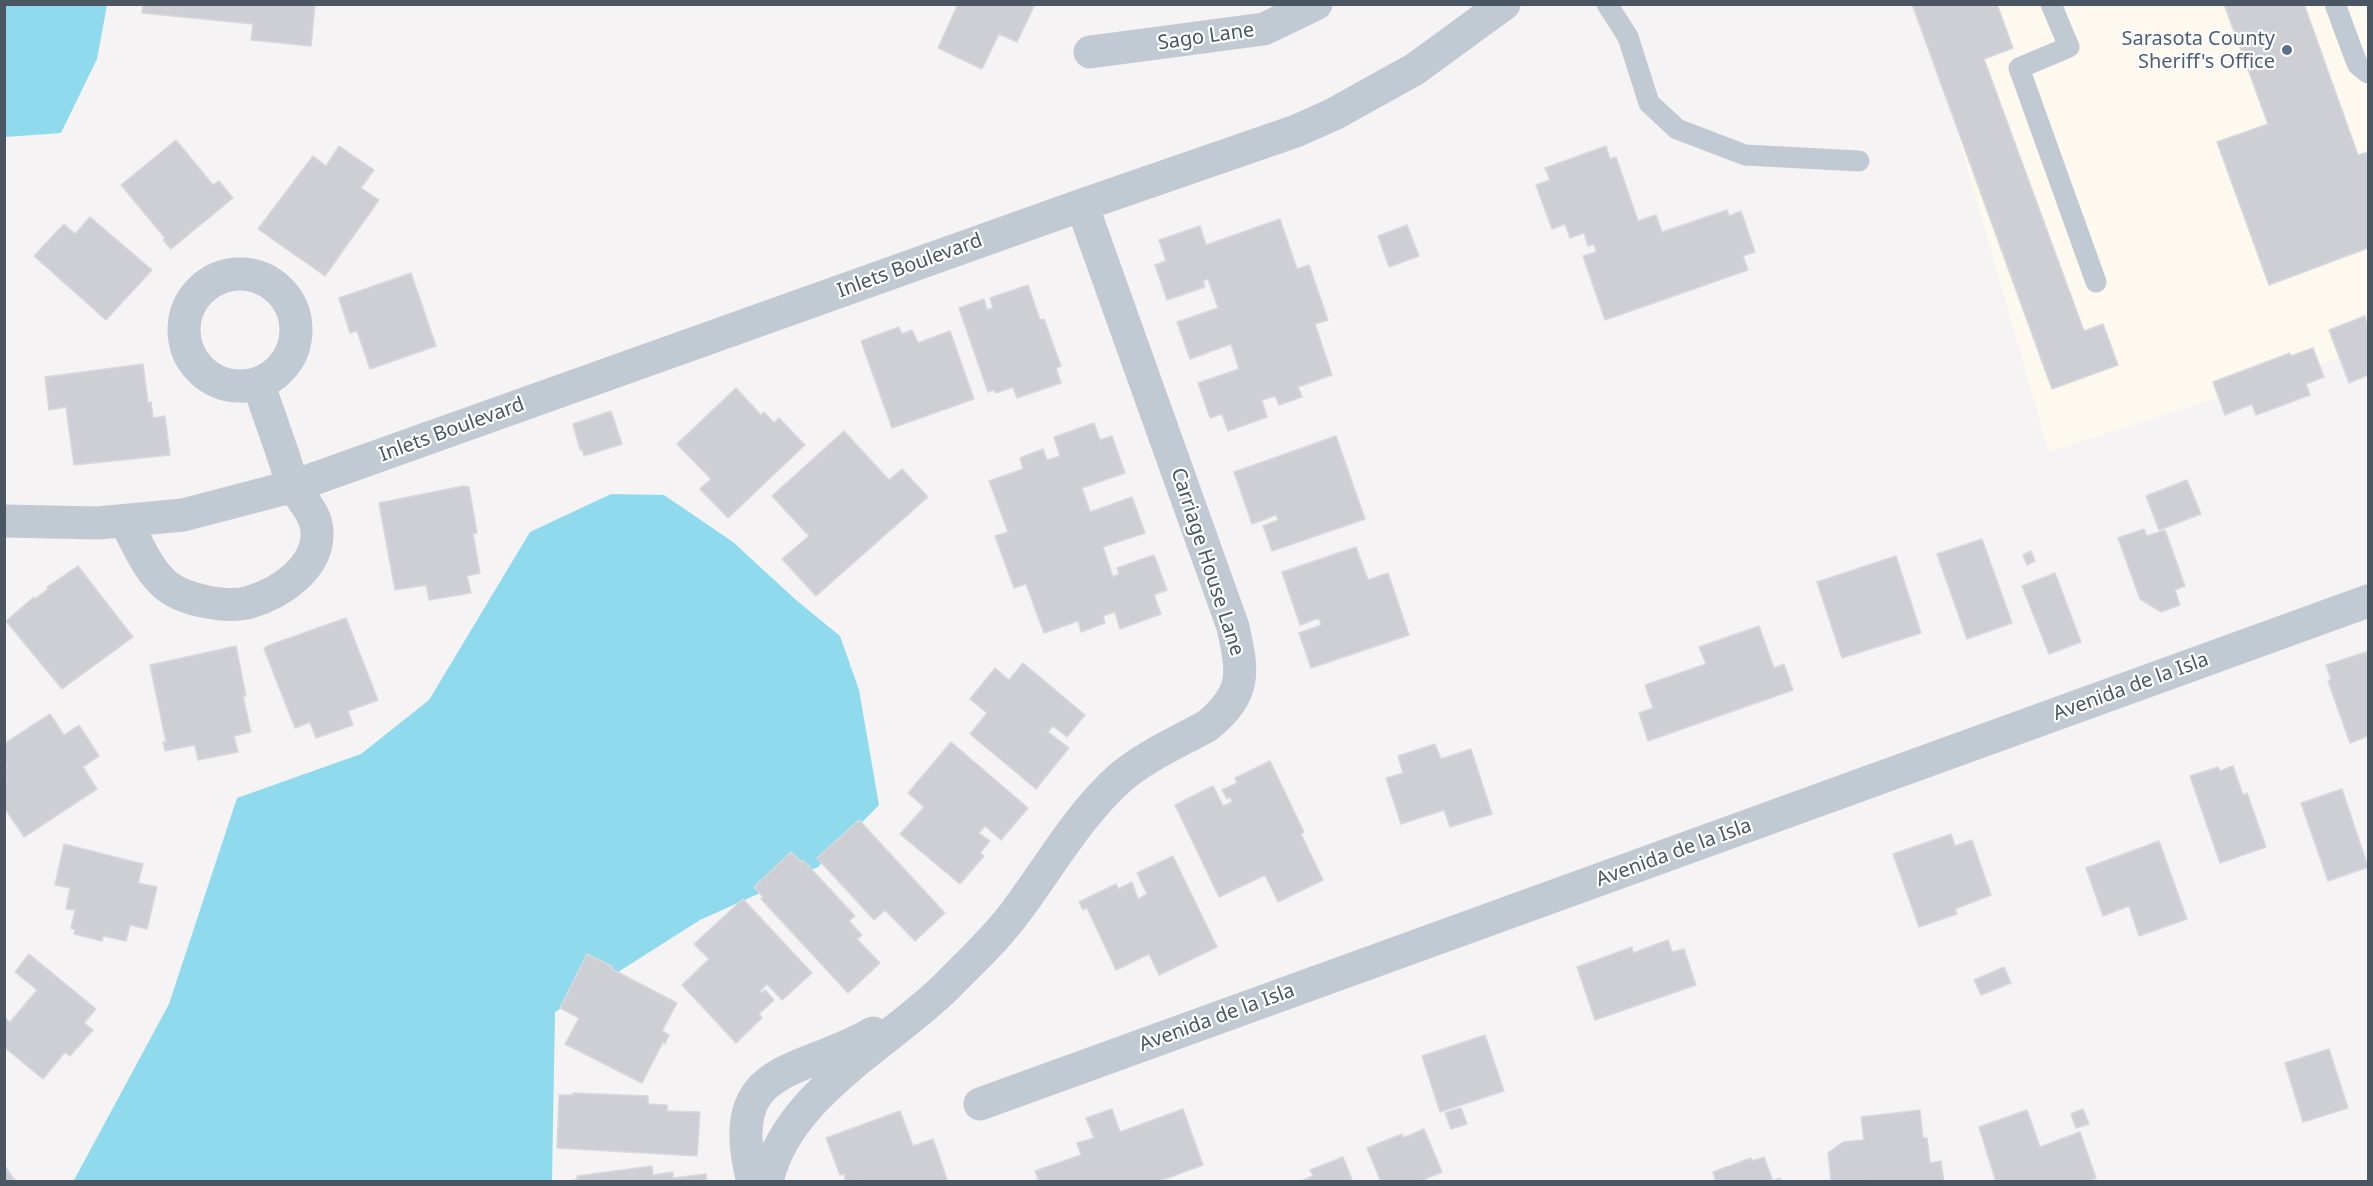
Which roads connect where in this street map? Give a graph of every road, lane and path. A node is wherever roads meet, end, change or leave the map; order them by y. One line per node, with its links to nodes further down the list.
1 (1316, 4): 6 (street, Sago Lane)
2 (1504, 4): 9 (street, Inlets Boulevard)
3 (1607, 4): 8 (lane)
4 (2051, 4): 10 (lane)
5 (2334, 4): 7 (lane)
6 (1090, 52)
7 (2368, 73)
8 (1859, 161)
9 (1082, 205): 12 (street, Inlets Boulevard); 16 (street, Carriage House Lane)
10 (2096, 282)
11 (258, 383): 12 (street)
12 (294, 486): 14 (street, Inlets Boulevard); 14 (street)
13 (4, 521): 14 (street, Inlets Boulevard)
14 (125, 521)
15 (2368, 601): 17 (street, Avenida de la Isla)
16 (943, 989): 18 (street, Carriage House Lane); 19 (street, Carriage House Lane)
17 (980, 1104)
18 (753, 1182)
19 (767, 1182)

